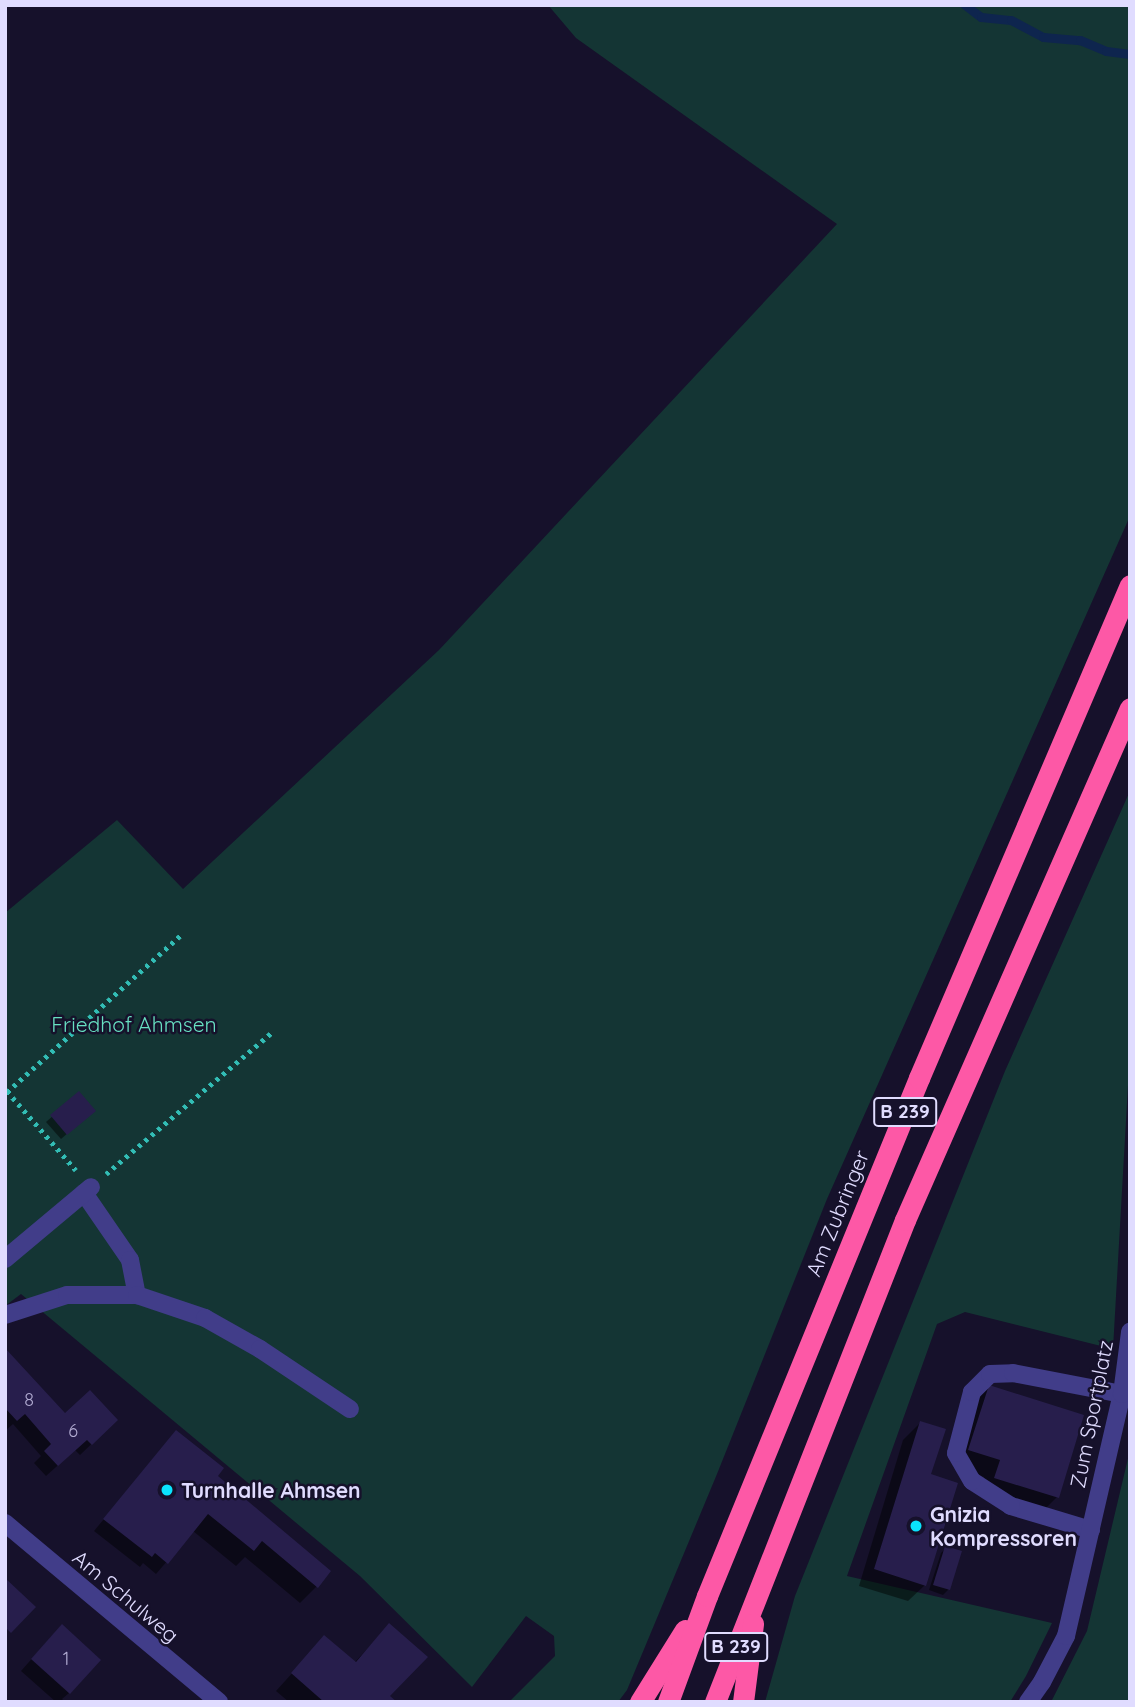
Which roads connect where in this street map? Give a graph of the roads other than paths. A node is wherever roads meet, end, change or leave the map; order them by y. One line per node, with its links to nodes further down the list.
1 (1130, 586): 12 (highway, Am Zubringer / B 239)
2 (1130, 708): 11 (highway, B 239)
3 (5, 1259): 4 (street)
4 (137, 1295): 5 (street); 8 (street)
5 (5, 1315)
6 (1130, 1332): 7 (street, Zum Sportplatz)
7 (1122, 1394): 10 (street, Zum Sportplatz); 10 (street)
8 (350, 1409)
9 (5, 1523): 13 (street, Am Schulweg)
10 (1091, 1530): 18 (street, Zum Sportplatz)
11 (758, 1591): 16 (highway, B 239); 17 (highway)
12 (707, 1596): 14 (highway); 15 (highway, Am Zubringer / B 239)
13 (219, 1702)
14 (639, 1702)
15 (668, 1702)
16 (715, 1702)
17 (743, 1702)
18 (1028, 1702)

